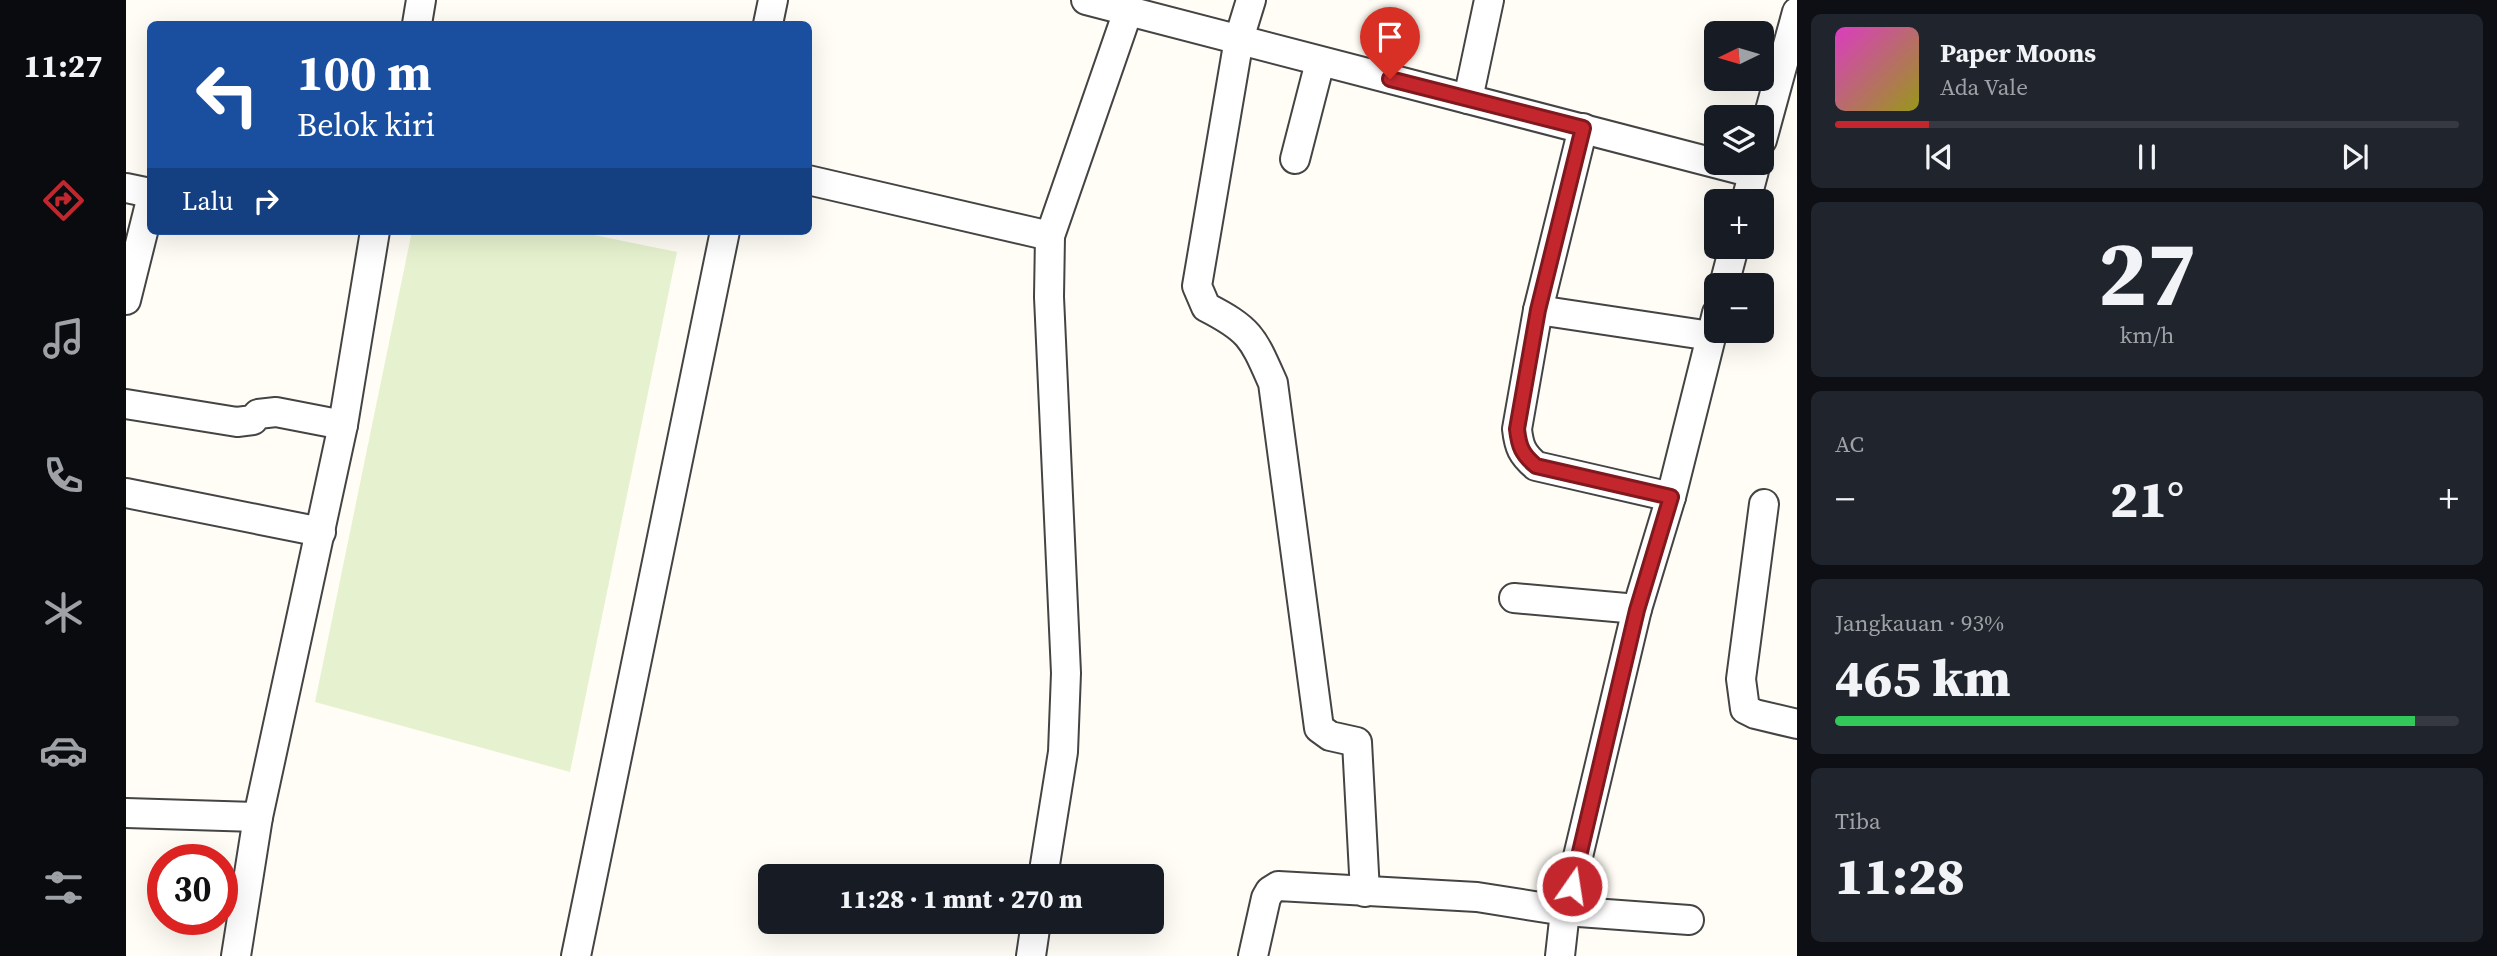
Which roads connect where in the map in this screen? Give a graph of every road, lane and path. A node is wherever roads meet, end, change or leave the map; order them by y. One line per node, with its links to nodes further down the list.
1 (421, 0): 7 (street)
2 (773, 0): 8 (street)
3 (1251, 0): 9 (street)
4 (1489, 0): 11 (street)
5 (1108, 4): 9 (street); 22 (street)
6 (1797, 12): 12 (street)
7 (417, 21)
8 (769, 21)
9 (1239, 39): 10 (street); 39 (street)
10 (1320, 62): 11 (street); 15 (street)
11 (1468, 99): 13 (street)
12 (1772, 105)
13 (1583, 128): 14 (street); 24 (street)
14 (1704, 156)
15 (1295, 159)
16 (812, 181): 22 (street)
17 (126, 188): 18 (street)
18 (147, 192)
19 (147, 216): 23 (street)
20 (374, 235): 28 (street)
21 (723, 235): 44 (street)
22 (1051, 236): 38 (street)
23 (126, 300)
24 (1538, 310): 25 (street); 30 (street)
25 (1704, 323)
26 (1709, 343): 30 (street)
27 (126, 404): 28 (street)
28 (343, 425): 32 (street)
29 (126, 493): 32 (street)
30 (1671, 497): 34 (street)
31 (1764, 503): 35 (street)
32 (321, 532): 37 (street)
33 (1514, 598): 34 (street)
34 (1637, 610): 40 (street)
35 (1797, 724)
36 (126, 813): 37 (street)
37 (258, 817): 43 (street)
38 (1045, 864)
39 (1365, 891): 40 (street); 46 (street)
40 (1565, 911): 41 (street); 47 (street)
41 (1689, 920)
42 (1034, 934): 45 (street)
43 (236, 956)
44 (576, 956)
45 (1031, 956)
46 (1253, 956)
47 (1560, 956)

